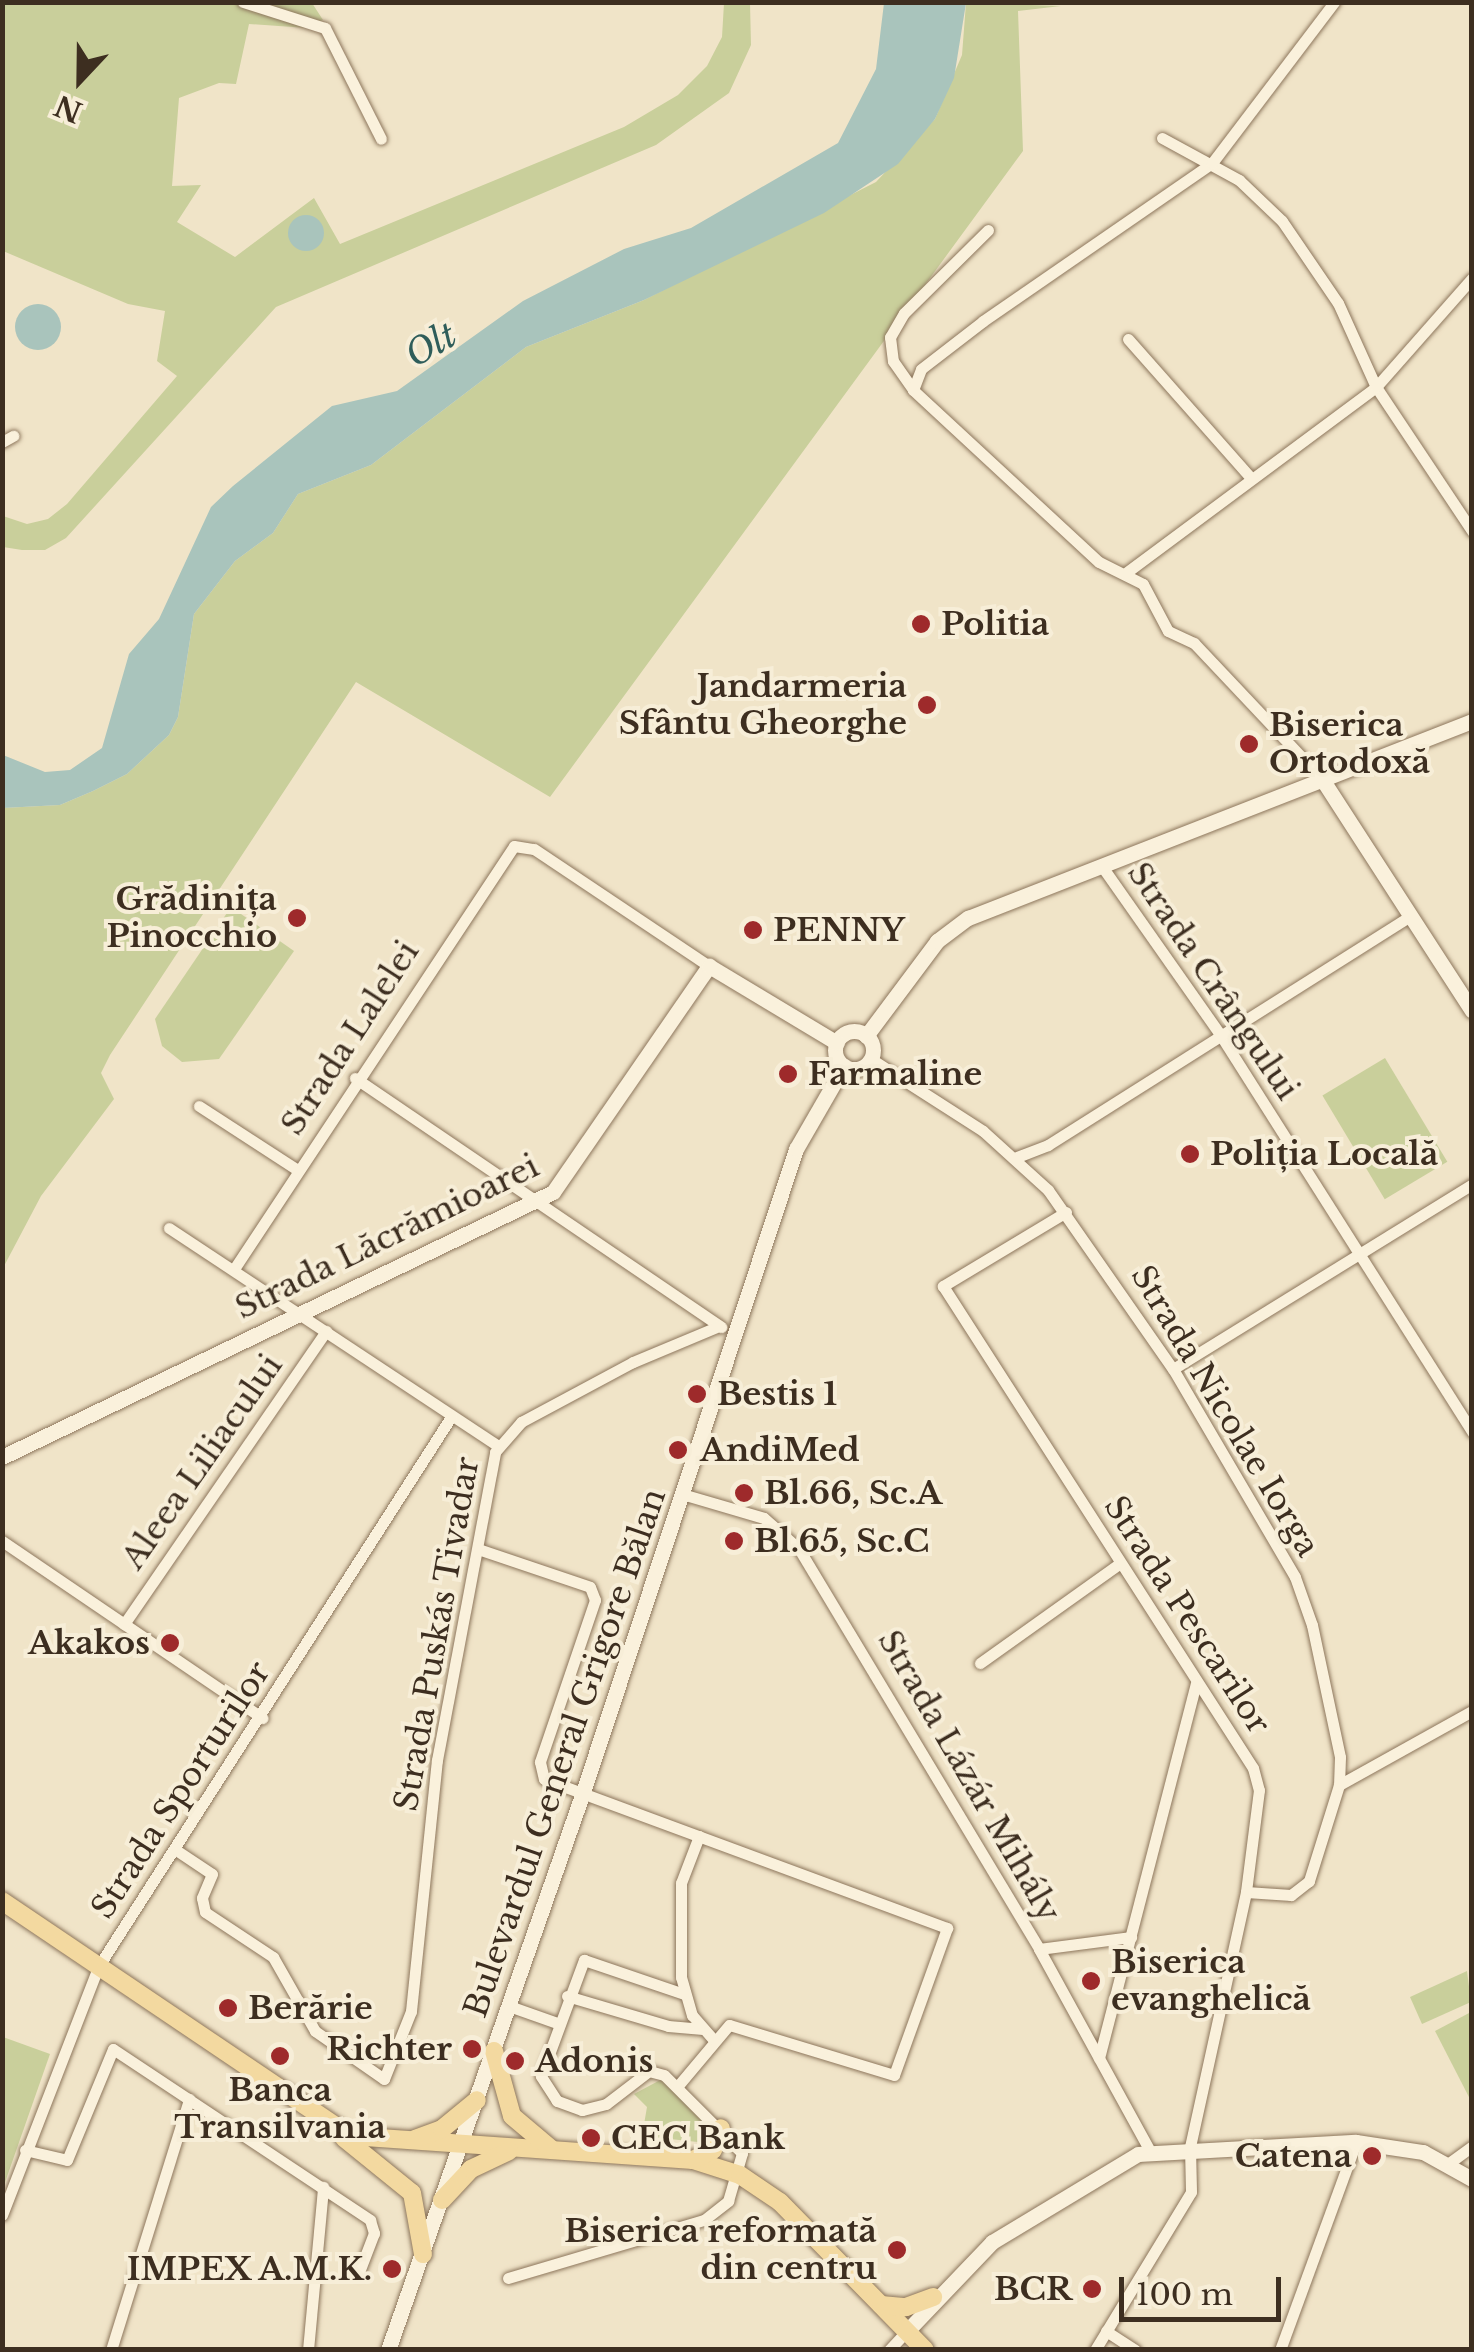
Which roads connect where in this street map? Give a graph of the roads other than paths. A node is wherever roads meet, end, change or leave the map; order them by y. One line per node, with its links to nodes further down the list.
1 (243, 2): 4 (street)
2 (1334, 2): 5 (street)
3 (1162, 138): 5 (street)
4 (381, 139)
5 (1212, 164): 9 (street); 10 (street)
6 (988, 230): 10 (street)
7 (1472, 278): 9 (street)
8 (1128, 339): 11 (street)
9 (1376, 386): 11 (street); 12 (street)
10 (913, 390): 13 (street)
11 (1250, 477): 13 (street)
12 (1472, 531)
13 (1128, 572): 15 (street)
14 (1472, 721): 15 (main road)
15 (1322, 779): 16 (main road); 17 (main road)
16 (1100, 865): 20 (main road); 21 (street, Strada Crângului)
17 (1410, 916): 19 (main road); 21 (street)
18 (708, 966): 22 (main road); 25 (street, Strada Lalelei); 32 (main road, Strada Lăcrămioarei)
19 (1472, 1011)
20 (866, 1036): 22 (main road); 23 (main road)
21 (1221, 1036): 27 (street); 35 (street, Strada Crângului)
22 (837, 1043): 24 (main road)
23 (871, 1060): 24 (main road); 28 (street, Strada Nicolae Iorga)
24 (844, 1066): 38 (main road, Bulevardul General Grigore Bălan)
25 (355, 1078): 29 (street, Strada Lalelei); 32 (street)
26 (199, 1106): 29 (street)
27 (1048, 1145): 28 (street); 30 (street)
28 (1017, 1157): 30 (street, Strada Nicolae Iorga)
29 (296, 1169): 36 (street, Strada Lalelei)
30 (1030, 1171): 33 (street, Strada Nicolae Iorga)
31 (1472, 1184): 35 (street)
32 (535, 1200): 37 (main road, Strada Lăcrămioarei); 38 (street)
33 (1066, 1212): 40 (street, Strada Nicolae Iorga); 48 (street, Strada Pescarilor)
34 (168, 1228): 36 (street)
35 (1358, 1250): 40 (street); 42 (street, Strada Crângului)
36 (234, 1270): 37 (street)
37 (298, 1312): 39 (street); 44 (main road, Strada Lăcrămioarei)
38 (726, 1329): 43 (street, Strada Puskás Tivadar); 45 (main road, Bulevardul General Grigore Bălan)
39 (326, 1331): 41 (street); 49 (street, Aleea Liliacului)
40 (1173, 1369): 54 (street, Strada Nicolae Iorga)
41 (451, 1417): 43 (street); 53 (street, Strada Sporturilor)
42 (1472, 1432)
43 (498, 1446): 47 (street, Strada Puskás Tivadar)
44 (2, 1458)
45 (682, 1494): 55 (main road, Bulevardul General Grigore Bălan); 61 (street, Strada Lázár Mihály)
46 (2, 1542): 49 (street)
47 (478, 1548): 55 (street); 57 (street, Strada Puskás Tivadar)
48 (1120, 1563): 50 (street); 51 (street, Strada Pescarilor)
49 (124, 1624): 53 (street)
50 (980, 1663)
51 (1196, 1682): 58 (street, Strada Pescarilor); 60 (street)
52 (1472, 1711): 54 (street)
53 (262, 1718): 57 (street, Strada Sporturilor)
54 (1339, 1785): 58 (street, Strada Nicolae Iorga)
55 (582, 1795): 56 (street); 65 (main road, Bulevardul General Grigore Bălan)
56 (699, 1836): 63 (street); 68 (street)
57 (176, 1850): 62 (street, Strada Sporturilor)
58 (1246, 1892): 79 (street, Strada Pescarilor)
59 (2, 1901): 62 (main road)
60 (1131, 1938): 61 (street); 70 (street)
61 (1039, 1949): 70 (street, Strada Lázár Mihály)
62 (98, 1967): 74 (main road); 82 (street, Strada Sporturilor)
63 (684, 1994): 64 (street); 67 (street)
64 (567, 1996): 66 (street); 67 (street)
65 (509, 2006): 66 (street); 69 (main road, Bulevardul General Grigore Bălan)
66 (557, 2023): 71 (street)
67 (702, 2029): 68 (street)
68 (712, 2039): 71 (street)
69 (494, 2051): 73 (main road, Bulevardul General Grigore Bălan); 83 (main road)
70 (1098, 2058): 84 (street, Strada Lázár Mihály)
71 (678, 2087): 75 (street)
72 (189, 2100): 82 (street); 89 (street); 99 (street)
73 (477, 2100): 76 (main road); 78 (main road, Bulevardul General Grigore Bălan)
74 (323, 2123): 76 (main road); 92 (main road)
75 (721, 2128): 85 (main road); 87 (street)
76 (406, 2142): 78 (main road)
77 (1356, 2142): 79 (main road); 86 (main road); 106 (street)
78 (462, 2146): 81 (main road); 90 (main road, Bulevardul General Grigore Bălan)
79 (1190, 2146): 84 (main road); 98 (street, Strada Pescarilor)
80 (1472, 2146): 86 (street)
81 (519, 2149): 83 (main road); 90 (main road)
82 (24, 2150): 91 (street, Strada Sporturilor)
83 (555, 2151): 85 (main road)
84 (1150, 2151): 95 (main road)
85 (694, 2160): 87 (main road)
86 (1449, 2163): 88 (main road)
87 (740, 2176): 94 (street); 96 (main road)
88 (1472, 2179)
89 (322, 2190): 93 (street); 100 (street)
90 (442, 2200): 92 (main road, Bulevardul General Grigore Bălan)
91 (2, 2215)
92 (423, 2254): 101 (main road, Bulevardul General Grigore Bălan)
93 (358, 2272)
94 (508, 2278)
95 (933, 2297): 96 (main road); 97 (main road)
96 (880, 2306): 97 (main road)
97 (907, 2331): 102 (street); 103 (main road)
98 (1106, 2332): 104 (street, Strada Pescarilor); 105 (street)
99 (110, 2350)
100 (308, 2350)
101 (388, 2350)
102 (888, 2350)
103 (925, 2350)
104 (1096, 2350)
105 (1135, 2350)
106 (1280, 2350)

